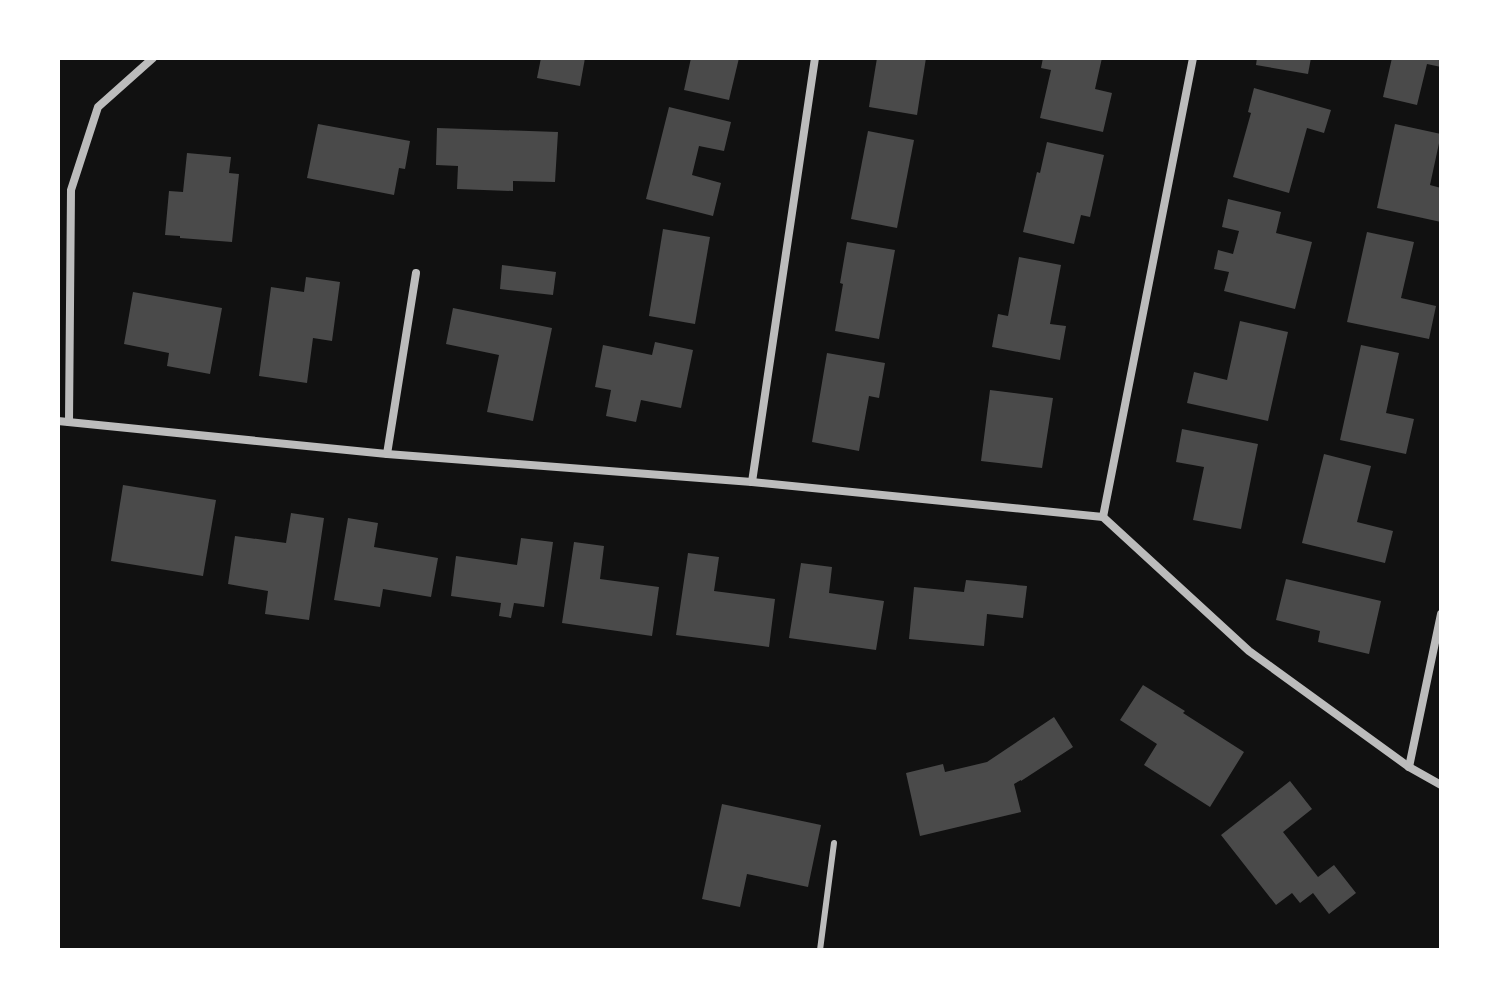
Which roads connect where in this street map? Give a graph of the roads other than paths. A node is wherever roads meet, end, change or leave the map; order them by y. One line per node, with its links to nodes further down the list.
1 (153, 58): 6 (street)
2 (815, 58): 8 (street)
3 (1193, 58): 9 (street)
4 (416, 273): 7 (street)
5 (58, 421): 6 (street)
6 (69, 422): 7 (street)
7 (387, 454): 8 (street)
8 (752, 482): 9 (street)
9 (1103, 517): 11 (street)
10 (1441, 614): 11 (street)
11 (1409, 767): 12 (street)
12 (1441, 785)
13 (834, 843): 14 (lane)
14 (820, 950)

